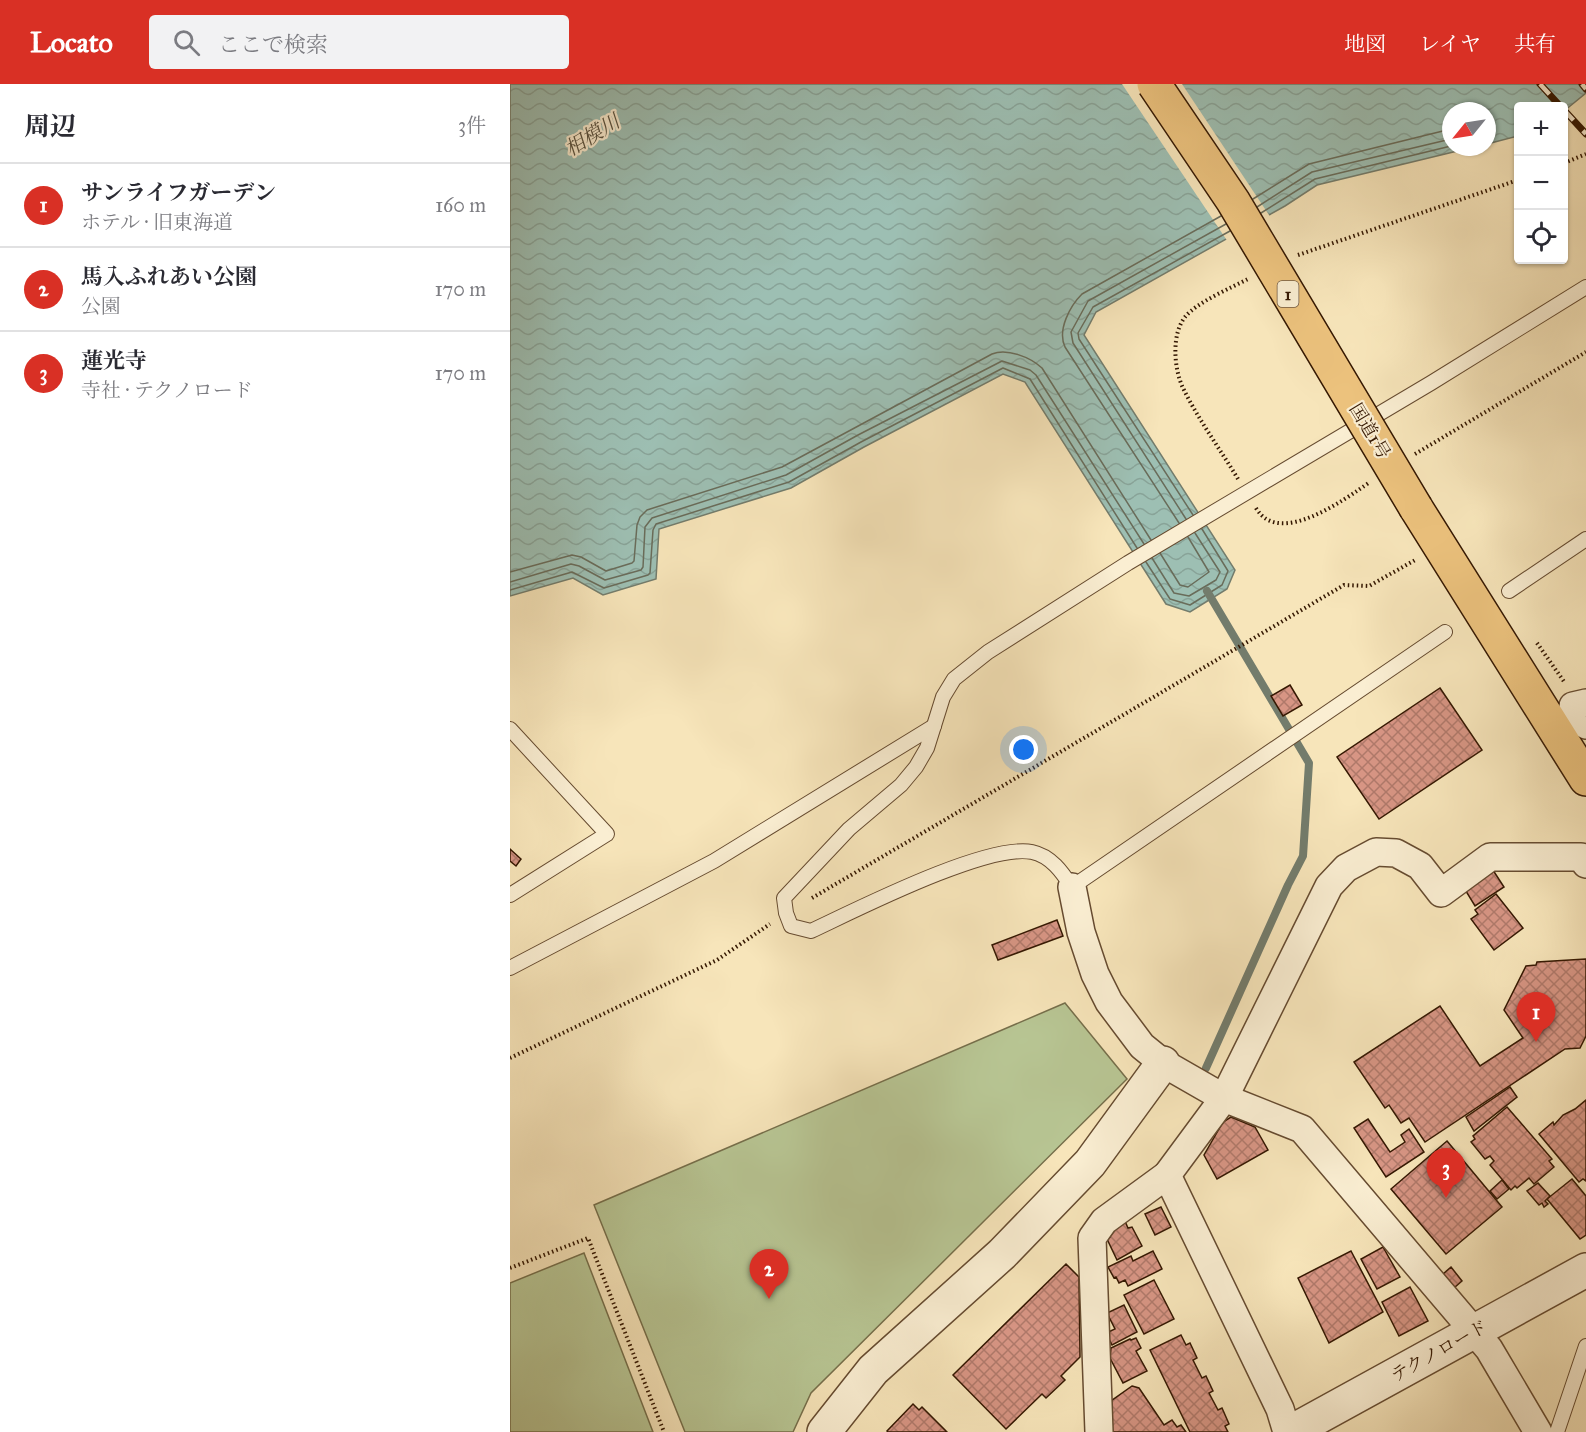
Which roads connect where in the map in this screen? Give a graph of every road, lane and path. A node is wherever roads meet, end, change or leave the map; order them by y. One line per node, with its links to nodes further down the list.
1 (1154, 84): 13 (highway, 国道1号 / 1, bridge)
2 (1586, 154): 3 (path)
3 (1568, 161)
4 (1586, 287): 11 (lane)
5 (1586, 539): 7 (lane)
6 (1418, 559): 17 (path)
7 (1509, 591)
8 (1445, 632): 15 (lane)
9 (1586, 703): 10 (street)
10 (1586, 725)
11 (934, 726): 17 (lane); 18 (lane)
12 (510, 729): 16 (lane)
13 (1586, 779)
14 (1583, 860): 21 (street)
15 (1072, 887): 17 (lane); 20 (street)
16 (510, 895)
17 (786, 913): 19 (path)
18 (511, 965)
19 (510, 1058)
20 (1162, 1063): 21 (street); 28 (street)
21 (1224, 1098): 22 (street); 25 (street)
22 (1167, 1175): 29 (street); 30 (street)
23 (510, 1268): 27 (path)
24 (1586, 1270): 25 (street, テクノロード)
25 (1474, 1332): 30 (street, テクノロード); 31 (street)
26 (1586, 1346): 32 (lane)
27 (664, 1432)
28 (824, 1432)
29 (1099, 1432)
30 (1289, 1432)
31 (1538, 1432)
32 (1557, 1432)

